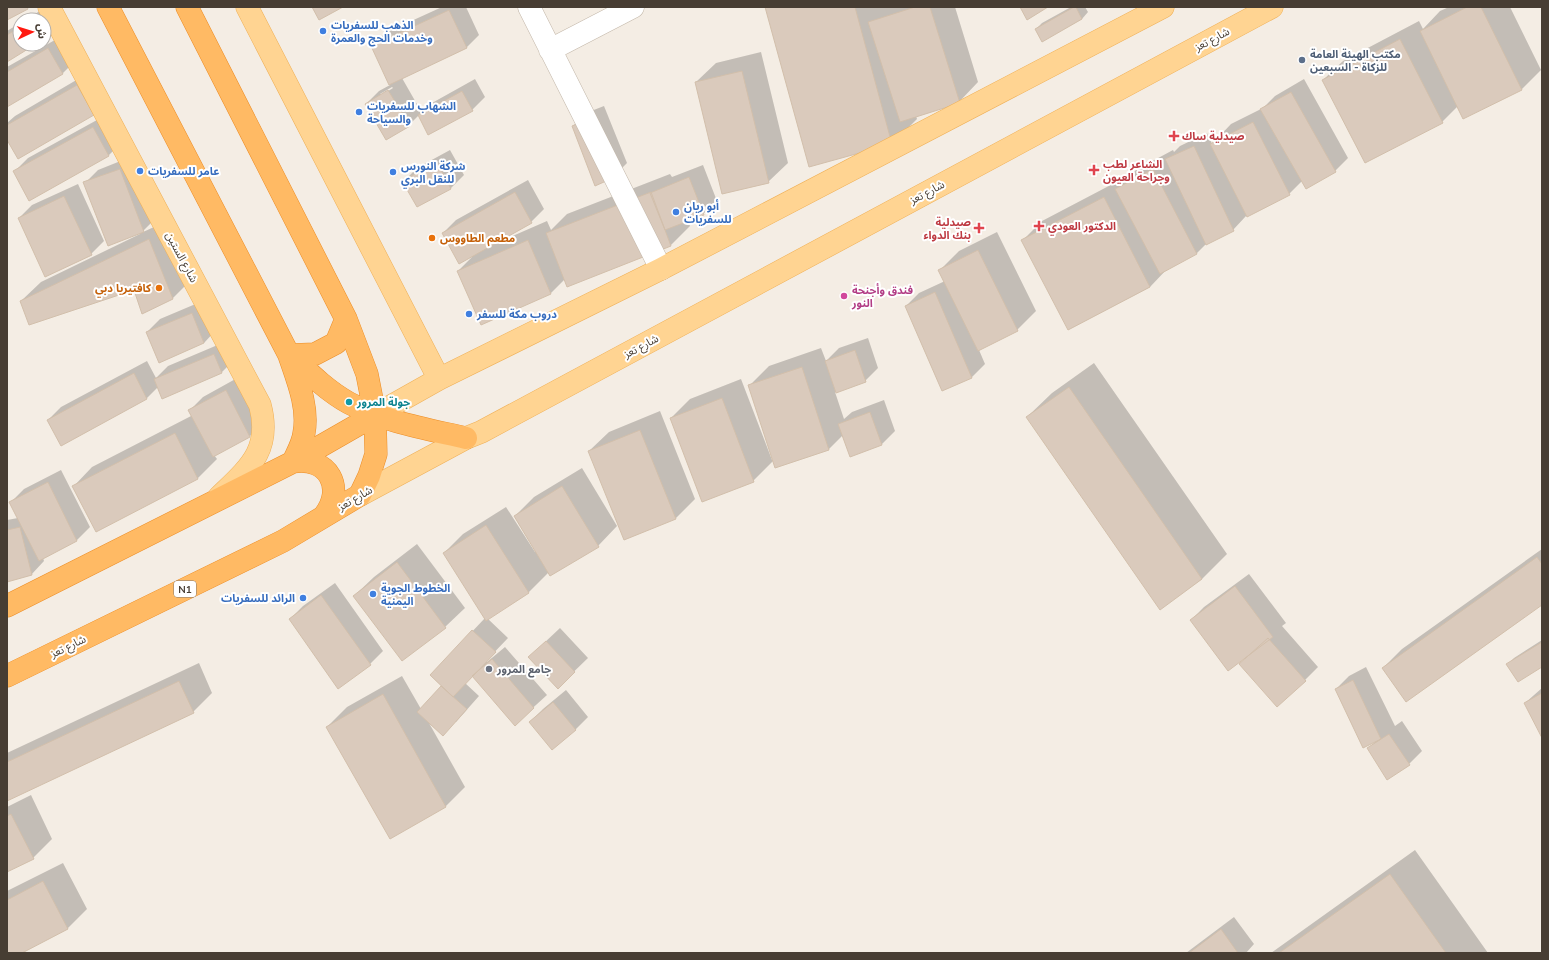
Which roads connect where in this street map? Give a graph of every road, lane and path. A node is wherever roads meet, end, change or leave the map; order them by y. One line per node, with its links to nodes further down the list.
1 (49, 7): 18 (main road, شارع الستين)
2 (108, 7): 12 (highway)
3 (187, 7): 11 (highway)
4 (247, 7): 13 (main road)
5 (529, 7): 9 (street)
6 (633, 7): 9 (street)
7 (1163, 7): 10 (main road)
8 (1272, 7): 15 (main road, شارع تعز)
9 (550, 50): 10 (street)
10 (660, 269): 13 (main road)
11 (346, 319): 12 (highway); 14 (highway)
12 (289, 355): 14 (highway); 16 (highway)
13 (439, 378): 14 (main road)
14 (375, 416): 15 (highway); 16 (highway); 17 (highway)
15 (466, 438): 17 (main road, شارع تعز)
16 (293, 462): 18 (highway); 19 (highway)
17 (360, 495): 19 (highway, شارع تعز / N1)
18 (214, 502): 20 (highway)
19 (324, 516): 21 (highway, شارع تعز / N1)
20 (7, 606)
21 (7, 676)

